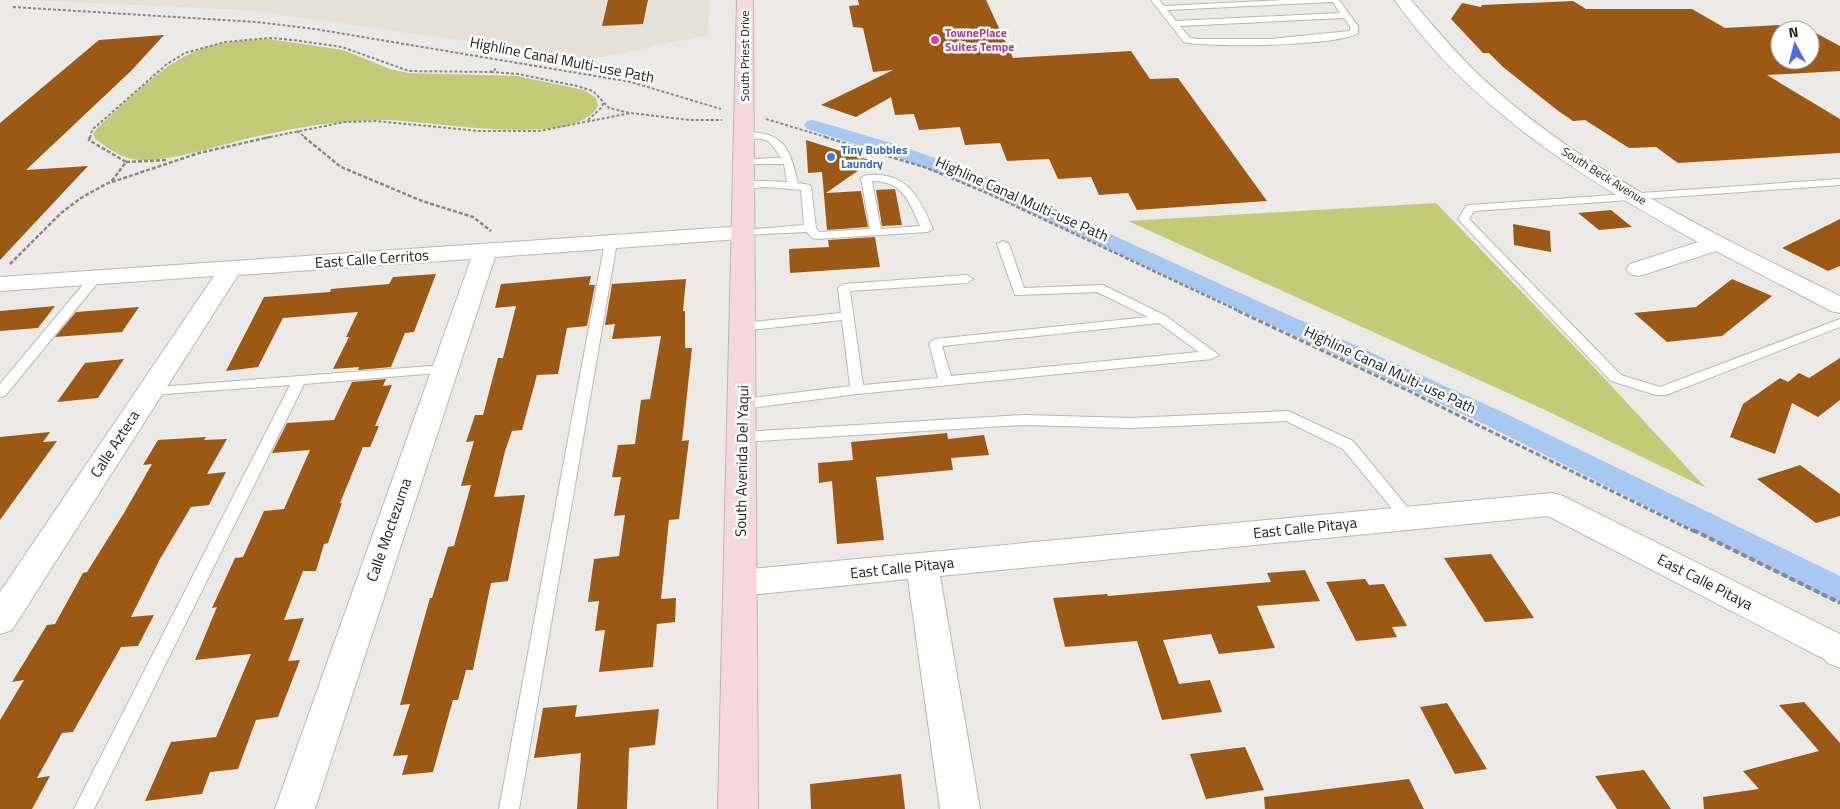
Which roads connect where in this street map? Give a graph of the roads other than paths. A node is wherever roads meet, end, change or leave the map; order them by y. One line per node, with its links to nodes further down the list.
1 (745, 0): 8 (street, South Priest Drive)
2 (1155, 0): 5 (lane)
3 (1335, 0): 5 (lane); 6 (lane)
4 (1403, 0): 12 (street, South Beck Avenue)
5 (1161, 8): 7 (lane)
6 (1346, 15): 7 (lane); 7 (lane)
7 (1173, 24)
8 (741, 138): 9 (lane); 9 (lane); 11 (lane); 15 (street, South Avenida Del Yaqui)
9 (788, 161): 11 (lane)
10 (1840, 182): 12 (lane)
11 (793, 186): 13 (lane)
12 (1634, 196): 17 (street, South Beck Avenue); 25 (lane)
13 (810, 228): 14 (lane); 15 (lane)
14 (876, 232): 14 (lane)
15 (744, 233): 16 (street, East Calle Cerritos); 28 (street, South Avenida Del Yaqui)
16 (611, 242): 19 (street, East Calle Cerritos); 44 (lane)
17 (1718, 243): 21 (street); 25 (street, South Beck Avenue)
18 (1003, 244): 27 (lane)
19 (498, 250): 20 (street, East Calle Cerritos); 29 (street, Calle Moctezuma)
20 (231, 268): 23 (street, East Calle Cerritos); 33 (street, Calle Azteca)
21 (1638, 268)
22 (2, 278): 23 (street, East Calle Cerritos)
23 (95, 278): 34 (lane)
24 (967, 278): 26 (lane)
25 (1840, 310)
26 (847, 316): 28 (lane); 32 (lane)
27 (1162, 319): 31 (lane); 31 (lane)
28 (742, 327): 35 (street, South Avenida Del Yaqui)
29 (444, 369): 30 (lane); 43 (street, Calle Moctezuma)
30 (299, 381): 33 (lane); 42 (lane)
31 (946, 381): 32 (lane)
32 (857, 390): 35 (lane)
33 (150, 392): 40 (street, Calle Azteca)
34 (0, 393)
35 (743, 404): 36 (street, South Avenida Del Yaqui)
36 (743, 437): 37 (lane); 39 (street, South Avenida Del Yaqui)
37 (1408, 518): 38 (street, East Calle Pitaya); 41 (street, East Calle Pitaya)
38 (922, 566): 39 (street, East Calle Pitaya); 46 (street)
39 (740, 583): 45 (street, South Avenida Del Yaqui)
40 (0, 620)
41 (1838, 651)
42 (84, 809)
43 (295, 809)
44 (509, 809)
45 (738, 809)
46 (960, 809)

